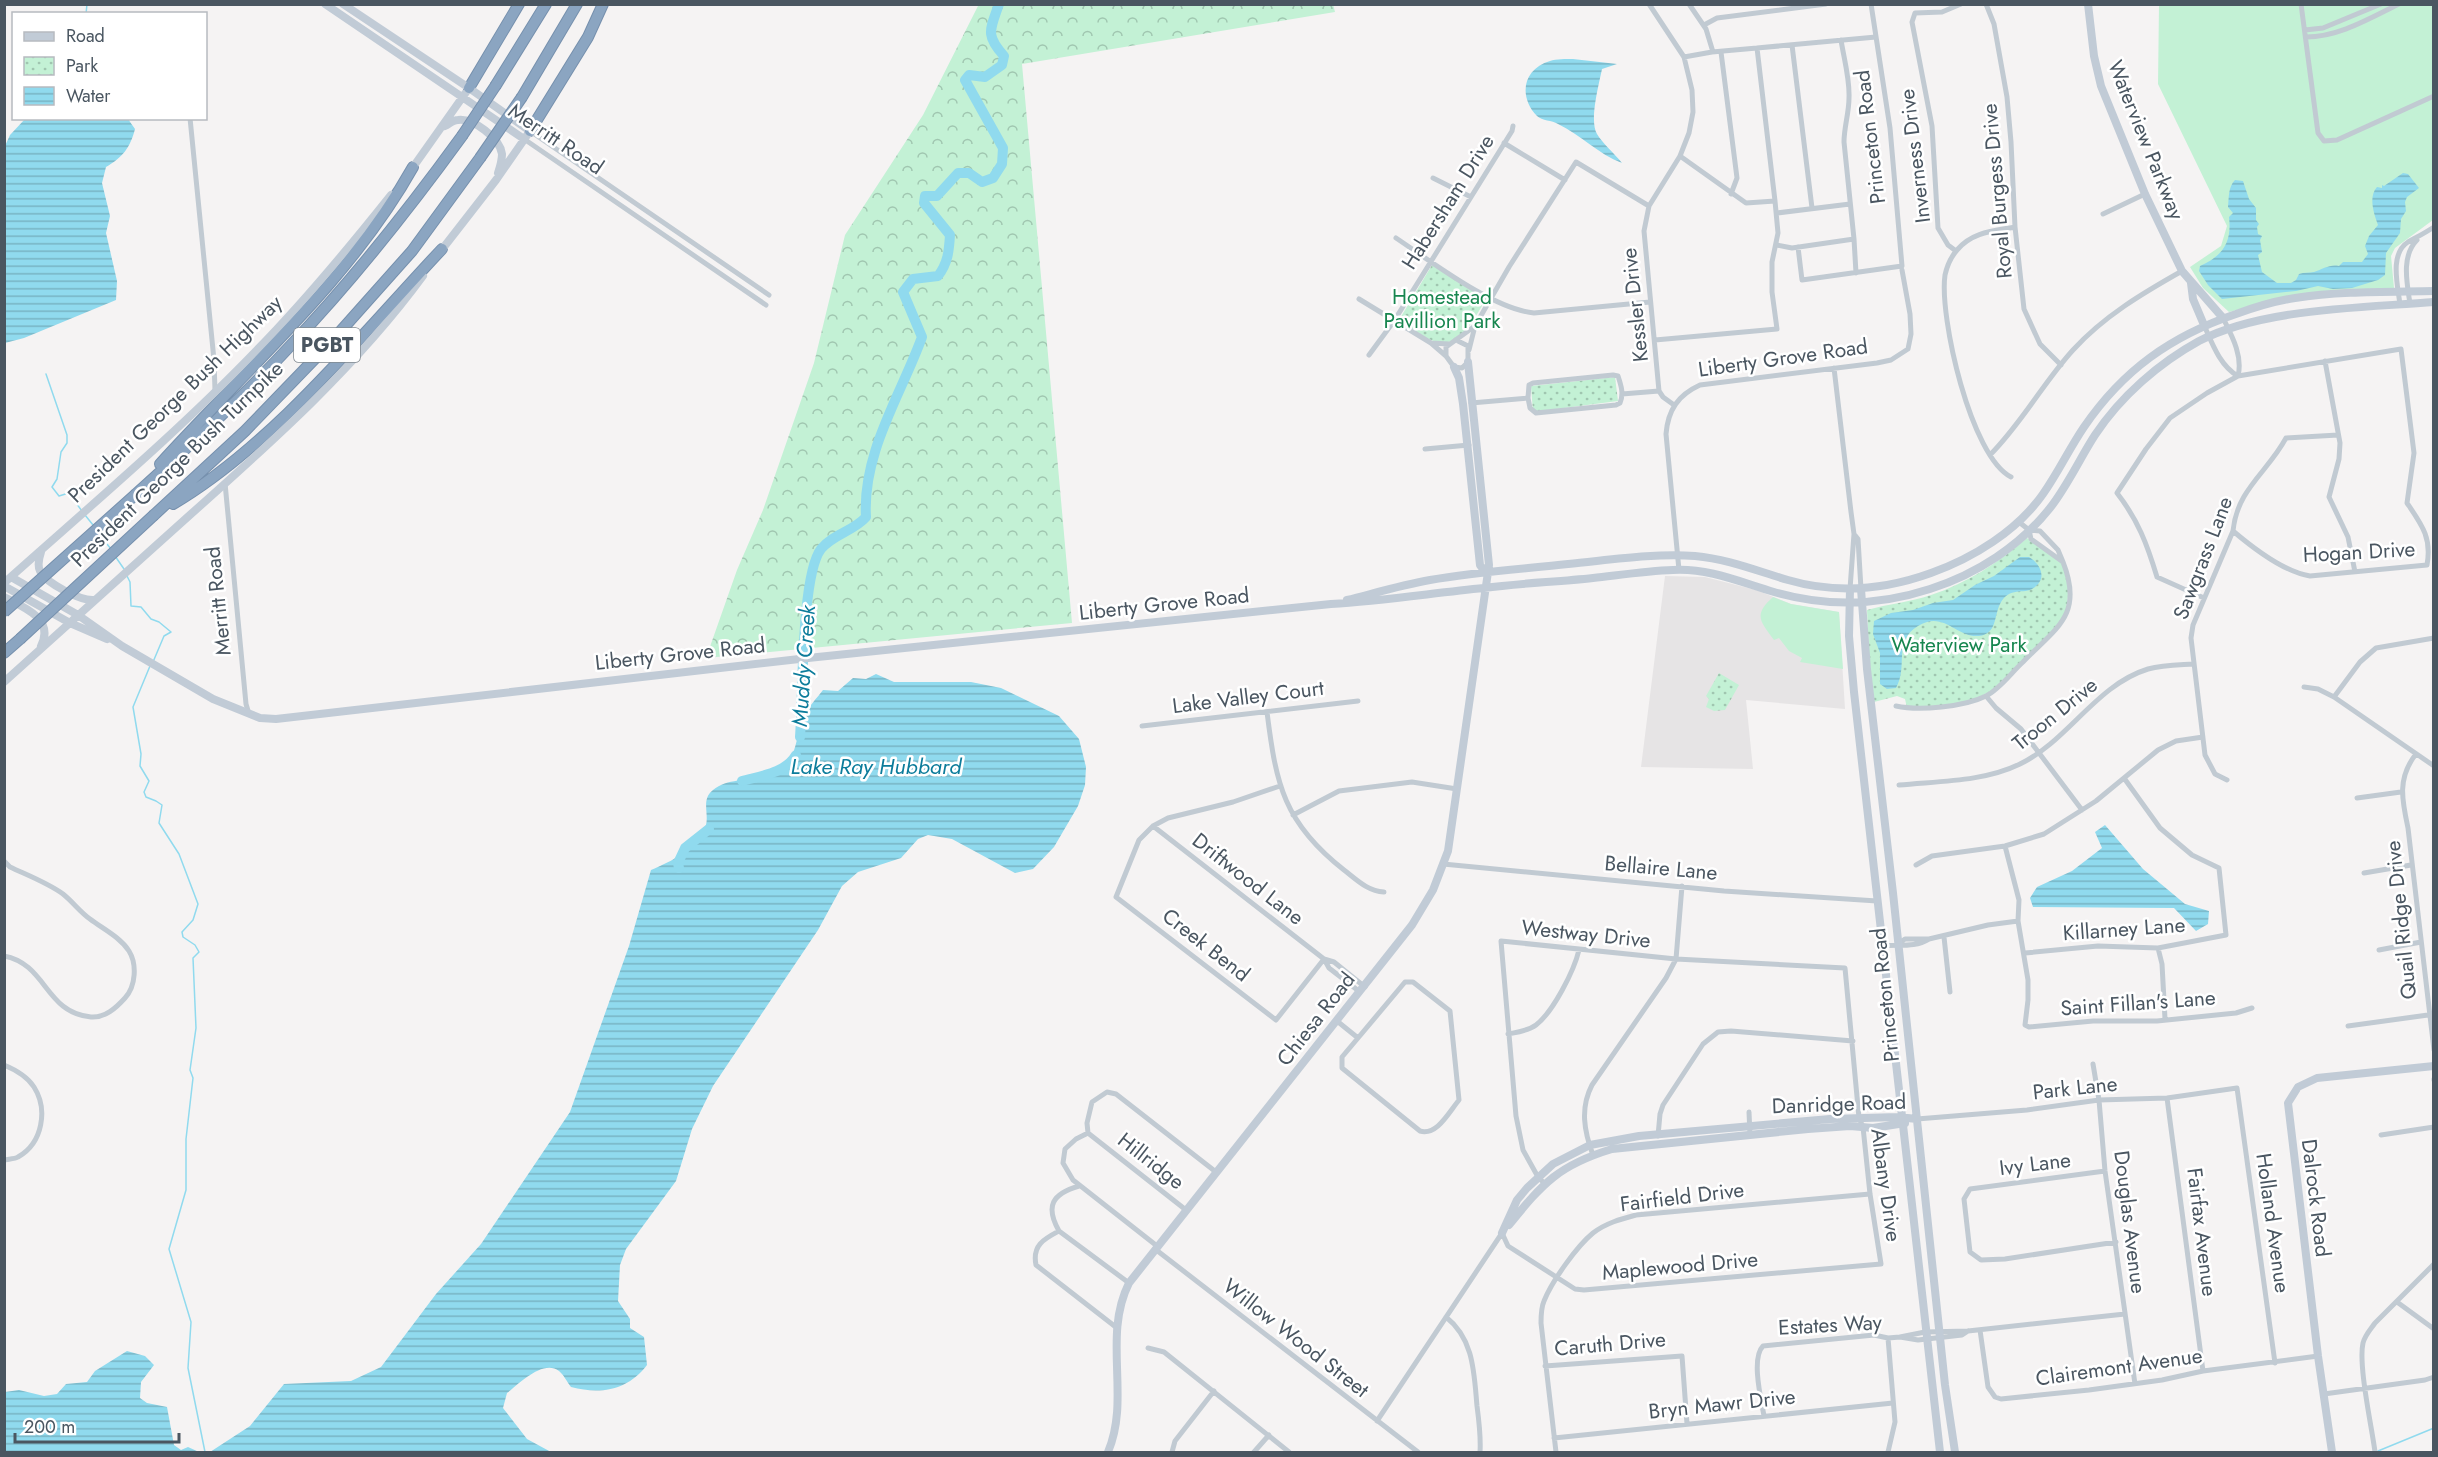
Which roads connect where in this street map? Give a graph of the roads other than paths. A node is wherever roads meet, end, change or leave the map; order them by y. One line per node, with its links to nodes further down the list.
1 (325, 4): 30 (main road, Merritt Road)
2 (343, 4): 28 (main road, Merritt Road)
3 (519, 4): 28 (highway)
4 (546, 4): 107 (highway, President George Bush Turnpike / PGBT, bridge)
5 (577, 4): 110 (highway, President George Bush Turnpike / PGBT, bridge)
6 (603, 4): 34 (highway)
7 (1649, 4): 27 (street, Kessler Drive)
8 (1689, 4): 19 (street)
9 (1826, 4): 19 (street)
10 (1871, 4): 21 (street, Princeton Road)
11 (1961, 4): 58 (street, Inverness Drive)
12 (1986, 4): 50 (street, Royal Burgess Drive)
13 (2088, 4): 42 (main road, Waterview Parkway)
14 (2301, 4): 20 (street)
15 (2381, 4): 17 (street)
16 (2399, 4): 18 (street)
17 (2371, 9): 18 (street); 20 (street)
18 (2374, 16): 20 (street)
19 (1704, 25): 25 (street)
20 (2305, 33): 29 (street)
21 (1876, 37): 22 (street); 62 (street, Princeton Road)
22 (1841, 40): 23 (street); 45 (street)
23 (1792, 45): 24 (street); 47 (street)
24 (1757, 48): 26 (street); 44 (street)
25 (1713, 52): 26 (street); 27 (street)
26 (1721, 52): 41 (street)
27 (1684, 57): 36 (street, Kessler Drive)
28 (469, 88): 30 (main road, President George Bush Highway); 34 (main road, Merritt Road)
29 (2433, 96)
30 (462, 98): 33 (main road, President George Bush Highway); 34 (main road, Merritt Road)
31 (190, 120): 97 (street)
32 (1513, 126): 35 (street, Habersham Drive)
33 (441, 129): 37 (main road, President George Bush Highway); 39 (main road)
34 (527, 135): 39 (main road); 69 (street, Merritt Road); 74 (street, Merritt Road)
35 (1504, 143): 40 (street); 43 (street, Habersham Drive)
36 (1680, 156): 41 (street); 46 (street, Kessler Drive)
37 (413, 167): 97 (main road, President George Bush Highway); 107 (highway)
38 (1433, 178): 43 (street)
39 (496, 180): 57 (main road)
40 (1565, 180): 46 (street); 70 (street)
41 (1731, 194): 44 (street)
42 (2145, 194): 49 (street); 63 (main road, Waterview Parkway)
43 (1471, 197): 61 (street, Habersham Drive)
44 (1775, 201): 48 (street)
45 (1850, 204): 47 (street); 54 (street)
46 (1649, 206): 72 (street, Kessler Drive)
47 (1812, 208): 48 (street)
48 (1776, 213): 55 (street)
49 (2103, 214)
50 (2015, 227): 58 (street); 93 (street, Royal Burgess Drive)
51 (2433, 227): 52 (street)
52 (2423, 235): 59 (street); 60 (street)
53 (1396, 238): 61 (street)
54 (1854, 239): 56 (street); 64 (street)
55 (1777, 245): 56 (street); 83 (street)
56 (1798, 247): 64 (street)
57 (442, 249): 109 (main road); 110 (highway)
58 (1956, 252): 106 (street)
59 (2398, 254): 60 (street); 68 (street)
60 (2408, 255): 66 (street)
61 (1431, 261): 70 (street); 78 (street, Habersham Drive)
62 (1902, 268): 64 (street); 87 (street, Princeton Road)
63 (2182, 271): 65 (main road, Waterview Parkway); 93 (street)
64 (1856, 273)
65 (2190, 283): 77 (main road, Waterview Parkway); 79 (main road, Waterview Parkway)
66 (2408, 291): 67 (main road, Liberty Grove Road); 68 (main road, Liberty Grove Road); 75 (street)
67 (2433, 291)
68 (2399, 292): 76 (street); 77 (main road, Liberty Grove Road)
69 (769, 295)
70 (1490, 298): 72 (street); 80 (street)
71 (1359, 299): 78 (street)
72 (1650, 302): 83 (street, Kessler Drive)
73 (2433, 302): 75 (main road, Liberty Grove Road)
74 (766, 304)
75 (2410, 304): 76 (main road, Liberty Grove Road)
76 (2400, 305): 81 (main road, Liberty Grove Road)
77 (2223, 318): 79 (main road, Liberty Grove Road); 81 (street)
78 (1394, 321): 85 (street); 89 (street, Habersham Drive)
79 (2204, 325): 82 (street); 111 (main road, Liberty Grove Road)
80 (1475, 326): 84 (street); 88 (street)
81 (2229, 330): 82 (main road, Liberty Grove Road); 96 (street)
82 (2209, 337): 96 (street); 112 (main road, Liberty Grove Road)
83 (1655, 340): 98 (street, Kessler Drive)
84 (1458, 341): 86 (street); 88 (street)
85 (1431, 344): 86 (street); 90 (street)
86 (1449, 344): 90 (street)
87 (1908, 349): 95 (street, Liberty Grove Road)
88 (1470, 350): 92 (street)
89 (1369, 356)
90 (1446, 356): 94 (street)
91 (2325, 361): 96 (street); 103 (street); 119 (street, Hogan Drive)
92 (1468, 362): 94 (street); 101 (main road)
93 (2061, 365): 106 (street)
94 (1454, 367): 101 (main road)
95 (1834, 368): 102 (street, Liberty Grove Road); 114 (street, Princeton Road)
96 (2238, 376): 127 (street)
97 (215, 391): 115 (main road, President George Bush Highway)
98 (1659, 391): 99 (street); 102 (street, Kessler Drive)
99 (1622, 394): 100 (street); 100 (street)
100 (1528, 398): 101 (street)
101 (1467, 403): 104 (main road, Chiesa Road)
102 (1674, 405): 116 (street)
103 (2338, 435): 113 (street, Sawgrass Lane); 119 (street)
104 (1472, 445): 105 (street); 120 (main road, Chiesa Road)
105 (1425, 449)
106 (1990, 455): 108 (street)
107 (154, 477): 131 (highway, President George Bush Turnpike / PGBT, bridge)
108 (2011, 477)
109 (225, 483): 126 (main road); 146 (street, Merritt Road)
110 (154, 515): 137 (highway, President George Bush Turnpike / PGBT, bridge)
111 (2019, 522): 112 (street); 124 (main road, Liberty Grove Road)
112 (2029, 531): 117 (street); 117 (street); 130 (main road, Liberty Grove Road)
113 (2233, 531): 119 (street, Hogan Drive); 127 (street, Sawgrass Lane)
114 (1854, 534): 123 (street, Princeton Road); 124 (street, Princeton Road)
115 (47, 545): 121 (main road, President George Bush Highway); 126 (main road)
116 (1678, 556): 118 (street); 120 (main road, Liberty Grove Road); 123 (main road, Liberty Grove Road)
117 (2063, 562): 141 (street)
118 (1679, 570): 122 (main road, Liberty Grove Road); 129 (main road, Liberty Grove Road)
119 (2355, 572)
120 (1486, 573): 122 (main road, Chiesa Road); 128 (main road, Liberty Grove Road)
121 (6, 580): 132 (main road, Liberty Grove Road); 133 (main road, Liberty Grove Road)
122 (1487, 587): 128 (main road, Liberty Grove Road); 157 (main road, Chiesa Road)
123 (1850, 589): 124 (main road, Liberty Grove Road); 129 (main road, Princeton Road)
124 (1861, 590): 130 (main road, Princeton Road)
125 (4, 597): 136 (main road)
126 (97, 598): 132 (main road)
127 (2204, 598): 138 (street, Sawgrass Lane)
128 (1331, 604): 146 (main road, Liberty Grove Road)
129 (1849, 604): 130 (main road, Liberty Grove Road); 158 (main road, Princeton Road)
130 (1861, 604): 156 (main road, Princeton Road)
131 (4, 612)
132 (78, 615): 133 (main road); 135 (main road, Liberty Grove Road)
133 (70, 623): 135 (main road, Liberty Grove Road); 136 (main road)
134 (2433, 639): 142 (street)
135 (122, 646): 146 (main road, Liberty Grove Road)
136 (39, 650): 139 (main road)
137 (4, 653)
138 (2193, 664): 148 (street, Sawgrass Lane); 149 (street, Troon Drive)
139 (4, 682)
140 (2304, 687): 142 (street)
141 (1986, 696): 144 (street); 149 (street)
142 (2334, 696): 150 (street)
143 (1358, 701): 145 (street, Lake Valley Court)
144 (1896, 706)
145 (1267, 712): 147 (street, Lake Valley Court); 155 (street)
146 (249, 715)
147 (1142, 726)
148 (2202, 737): 152 (street); 153 (street, Sawgrass Lane)
149 (2039, 753): 154 (street, Troon Drive); 161 (street)
150 (2416, 754): 151 (street); 159 (street, Quail Ridge Drive)
151 (2433, 766)
152 (2124, 778): 161 (street); 178 (street, Killarney Lane)
153 (2227, 780)
154 (1899, 785)
155 (1280, 786): 162 (street); 163 (street)
156 (1879, 786): 158 (main road); 176 (main road, Princeton Road)
157 (1457, 789): 162 (street); 166 (main road, Chiesa Road)
158 (1866, 791): 172 (main road, Princeton Road)
159 (2401, 792): 160 (street); 167 (street, Quail Ridge Drive)
160 (2357, 798)
161 (2082, 810): 164 (street)
162 (1293, 815): 171 (street)
163 (1153, 826): 183 (street, Driftwood Lane); 183 (street, Creek Bend)
164 (2005, 846): 168 (street); 173 (street)
165 (4, 861): 182 (street)
166 (1443, 864): 170 (street, Bellaire Lane); 186 (main road, Chiesa Road)
167 (2411, 865): 169 (street); 175 (street, Quail Ridge Drive)
168 (1916, 866)
169 (2364, 873)
170 (1682, 886): 172 (street, Bellaire Lane); 184 (street)
171 (1384, 892)
172 (1877, 901): 177 (main road, Princeton Road)
173 (2018, 921): 174 (street); 181 (street)
174 (1944, 937): 176 (street); 187 (street)
175 (2421, 942): 180 (street); 189 (street, Quail Ridge Drive)
176 (1898, 944): 177 (street); 196 (main road, Princeton Road)
177 (1882, 946): 197 (main road, Princeton Road)
178 (2158, 948): 181 (street, Killarney Lane); 190 (street)
179 (1579, 950): 184 (street, Westway Drive); 193 (street); 193 (street, Westway Drive)
180 (2379, 950)
181 (2025, 953): 190 (street, Saint Fillan's Lane)
182 (4, 956)
183 (1324, 959): 186 (street, Driftwood Lane)
184 (1676, 959): 185 (street, Westway Drive); 217 (street)
185 (1845, 968): 195 (street, Albany Drive)
186 (1362, 989): 191 (main road, Chiesa Road)
187 (1950, 992)
188 (2252, 1008): 190 (street, Saint Fillan's Lane)
189 (2428, 1016): 192 (street); 198 (street, Quail Ridge Drive)
190 (2165, 1019)
191 (1337, 1021): 194 (street); 221 (main road, Chiesa Road)
192 (2348, 1026)
193 (1508, 1034): 222 (street, Westway Drive)
194 (1358, 1038): 194 (street)
195 (1853, 1041): 206 (street, Albany Drive); 213 (street)
196 (1909, 1049): 197 (main road); 207 (main road, Princeton Road)
197 (1893, 1050): 208 (main road, Princeton Road)
198 (2433, 1050)
199 (2093, 1064): 204 (street, Douglas Avenue)
200 (4, 1065): 219 (street)
201 (2433, 1066): 244 (main road, Dalrock Road)
202 (2237, 1088): 203 (street, Park Lane); 245 (street, Holland Avenue)
203 (2168, 1098): 204 (street, Park Lane); 247 (street, Fairfax Avenue)
204 (2099, 1100): 207 (street, Park Lane); 220 (street, Douglas Avenue)
205 (1749, 1112): 209 (street)
206 (1859, 1118): 208 (main road, Danridge Road); 209 (main road, Danridge Road); 210 (street, Albany Drive)
207 (1917, 1119): 208 (main road, Danridge Road); 240 (main road, Princeton Road)
208 (1901, 1121): 210 (main road, Danridge Road); 241 (main road, Princeton Road)
209 (1750, 1125): 213 (main road, Danridge Road); 214 (street)
210 (1863, 1127): 214 (main road, Danridge Road); 224 (street, Albany Drive)
211 (2433, 1127): 215 (street)
212 (1088, 1133): 221 (street); 223 (street); 225 (street, Hillridge)
213 (1658, 1134): 216 (street); 217 (main road, Danridge Road)
214 (1750, 1135): 216 (main road, Danridge Road)
215 (2381, 1135)
216 (1660, 1144): 218 (main road, Danridge Road)
217 (1590, 1145): 218 (street); 222 (main road, Danridge Road)
218 (1593, 1155): 222 (main road, Danridge Road)
219 (4, 1160)
220 (2105, 1171): 228 (street, Douglas Avenue); 228 (street, Ivy Lane)
221 (1216, 1172): 225 (main road, Chiesa Road)
222 (1541, 1180): 227 (main road, Danridge Road)
223 (1079, 1186): 226 (street); 229 (street, Willow Wood Street)
224 (1870, 1194): 230 (street, Albany Drive); 232 (street, Fairfield Drive)
225 (1186, 1210): 229 (main road, Chiesa Road)
226 (1059, 1231): 233 (street); 237 (street)
227 (1502, 1233): 232 (street, Maplewood Drive); 236 (street, Danridge Road)
228 (2116, 1242): 235 (street, Douglas Avenue)
229 (1156, 1248): 233 (main road, Chiesa Road); 255 (street, Willow Wood Street)
230 (1881, 1264): 232 (street, Maplewood Drive)
231 (2433, 1264): 234 (street)
232 (1557, 1277): 246 (street, Fairfield Drive)
233 (1129, 1283): 237 (main road, Chiesa Road)
234 (2397, 1302): 238 (street); 250 (street)
235 (2125, 1314): 239 (street, Estates Way); 249 (street, Douglas Avenue)
236 (1446, 1317): 255 (street, Danridge Road); 264 (street)
237 (1117, 1328): 259 (main road, Chiesa Road)
238 (2433, 1329)
239 (1980, 1330): 240 (street, Estates Way); 249 (street, Clairemont Avenue)
240 (1940, 1334): 241 (street, Estates Way); 268 (main road, Princeton Road)
241 (1925, 1336): 242 (street, Estates Way); 267 (main road, Princeton Road)
242 (1888, 1338): 253 (street); 254 (street, Estates Way)
243 (1148, 1348): 251 (street)
244 (2318, 1356): 245 (street, Clairemont Avenue); 252 (main road, Dalrock Road)
245 (2275, 1363): 247 (street, Clairemont Avenue)
246 (1545, 1366): 256 (street, Caruth Drive); 258 (street, Fairfield Drive)
247 (2203, 1371): 249 (street, Clairemont Avenue)
248 (2433, 1377): 250 (street)
249 (2135, 1384)
250 (2366, 1388): 252 (street); 270 (street)
251 (1214, 1390): 257 (street); 260 (street)
252 (2324, 1394): 269 (main road, Dalrock Road)
253 (1893, 1403): 254 (street, Bryn Mawr Drive); 266 (street)
254 (1764, 1416): 256 (street, Bryn Mawr Drive)
255 (1377, 1421): 263 (street, Willow Wood Street)
256 (1687, 1424): 258 (street, Bryn Mawr Drive)
257 (1269, 1435): 261 (street); 262 (street)
258 (1554, 1438): 265 (street, Fairfield Drive)
259 (1108, 1452)
260 (1172, 1452)
261 (1254, 1452)
262 (1289, 1452)
263 (1418, 1452)
264 (1480, 1452)
265 (1556, 1452)
266 (1888, 1452)
267 (1940, 1452)
268 (1955, 1452)
269 (2332, 1452)
270 (2375, 1452)

